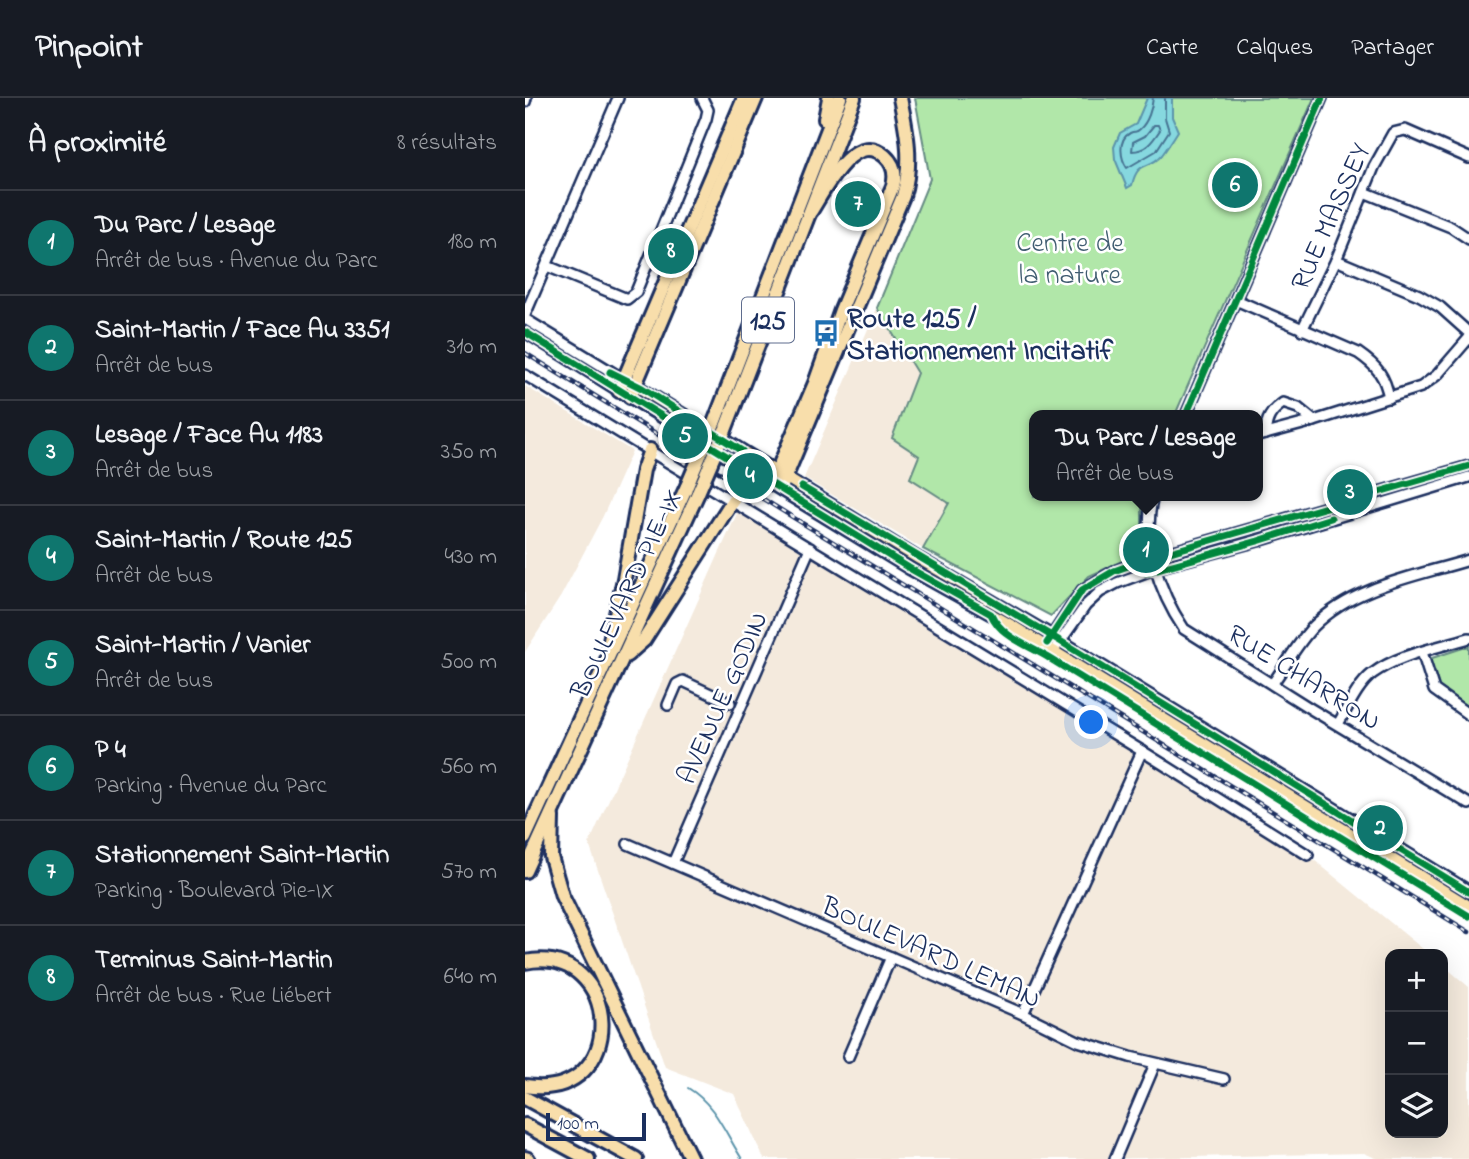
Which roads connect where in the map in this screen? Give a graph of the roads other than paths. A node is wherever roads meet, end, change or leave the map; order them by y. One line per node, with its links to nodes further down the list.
1 (618, 98): 16 (street)
2 (702, 98): 16 (street)
3 (744, 98): 23 (highway)
4 (756, 98): 23 (highway)
5 (829, 98): 10 (highway)
6 (840, 98): 10 (highway, BOULEVARD PIE-IX / 125)
7 (855, 98): 13 (highway, BOULEVARD PIE-IX / 125)
8 (900, 98): 33 (highway)
9 (1322, 98): 17 (street)
10 (818, 153): 27 (highway, BOULEVARD PIE-IX / 125)
11 (1469, 158): 12 (street, RUE MASSEY)
12 (1364, 192): 14 (street); 15 (street, RUE MASSEY)
13 (811, 211): 27 (highway, BOULEVARD PIE-IX / 125); 33 (highway)
14 (1469, 239)
15 (1336, 260): 19 (street, RUE MASSEY); 21 (street)
16 (547, 266): 18 (street)
17 (1236, 300): 19 (street); 25 (street)
18 (525, 317): 23 (street)
19 (1302, 330): 24 (street)
20 (525, 332): 23 (street)
21 (1469, 336): 24 (street)
22 (525, 375): 30 (street)
23 (628, 388): 33 (main road)
24 (1389, 398): 26 (street)
25 (1188, 410)
26 (1314, 421): 28 (street); 29 (street)
27 (719, 426): 34 (highway, BOULEVARD PIE-IX / 125, bridge)
28 (1263, 432)
29 (1263, 435)
30 (650, 450): 35 (street); 46 (highway)
31 (1469, 466): 38 (street)
32 (1469, 477): 40 (street)
33 (779, 480): 41 (main road); 43 (main road)
34 (693, 489): 45 (highway, BOULEVARD PIE-IX / 125); 46 (highway, BOULEVARD PIE-IX / 125)
35 (733, 500): 37 (street); 45 (highway)
36 (1152, 501): 38 (street, RUE CHARRON)
37 (810, 548): 52 (street); 60 (street, AVENUE GODIN)
38 (1153, 557): 40 (street, RUE CHARRON); 41 (street)
39 (1469, 560): 47 (street)
40 (1157, 568): 41 (street); 47 (street, RUE CHARRON)
41 (1056, 638): 43 (street); 62 (main road)
42 (1469, 638): 44 (street)
43 (1050, 649): 63 (main road)
44 (1422, 652): 50 (street); 51 (street)
45 (622, 660): 55 (highway, BOULEVARD PIE-IX / 125)
46 (603, 670): 54 (highway, BOULEVARD PIE-IX / 125)
47 (1273, 683): 51 (street, RUE CHARRON)
48 (730, 703): 49 (street)
49 (667, 705)
50 (1469, 715)
51 (1338, 724): 53 (street, RUE CHARRON)
52 (1142, 751): 59 (street); 66 (street)
53 (1469, 804)
54 (538, 808): 56 (highway); 57 (highway, BOULEVARD PIE-IX)
55 (553, 809): 61 (highway, BOULEVARD PIE-IX / 125); 75 (highway)
56 (525, 819)
57 (525, 838)
58 (628, 844): 60 (street, BOULEVARD LEMAN)
59 (1308, 855)
60 (673, 863): 64 (street, BOULEVARD LEMAN)
61 (525, 871)
62 (1469, 892)
63 (1469, 906)
64 (891, 957): 66 (street, BOULEVARD LEMAN); 67 (street)
65 (525, 962): 70 (highway)
66 (1023, 1014): 68 (street, BOULEVARD LEMAN)
67 (848, 1057)
68 (1155, 1064): 69 (street, BOULEVARD LEMAN); 76 (street)
69 (1224, 1079)
70 (525, 1086)
71 (525, 1098): 74 (highway)
72 (525, 1125): 73 (highway)
73 (587, 1159)
74 (636, 1159)
75 (691, 1159)
76 (1115, 1159)

